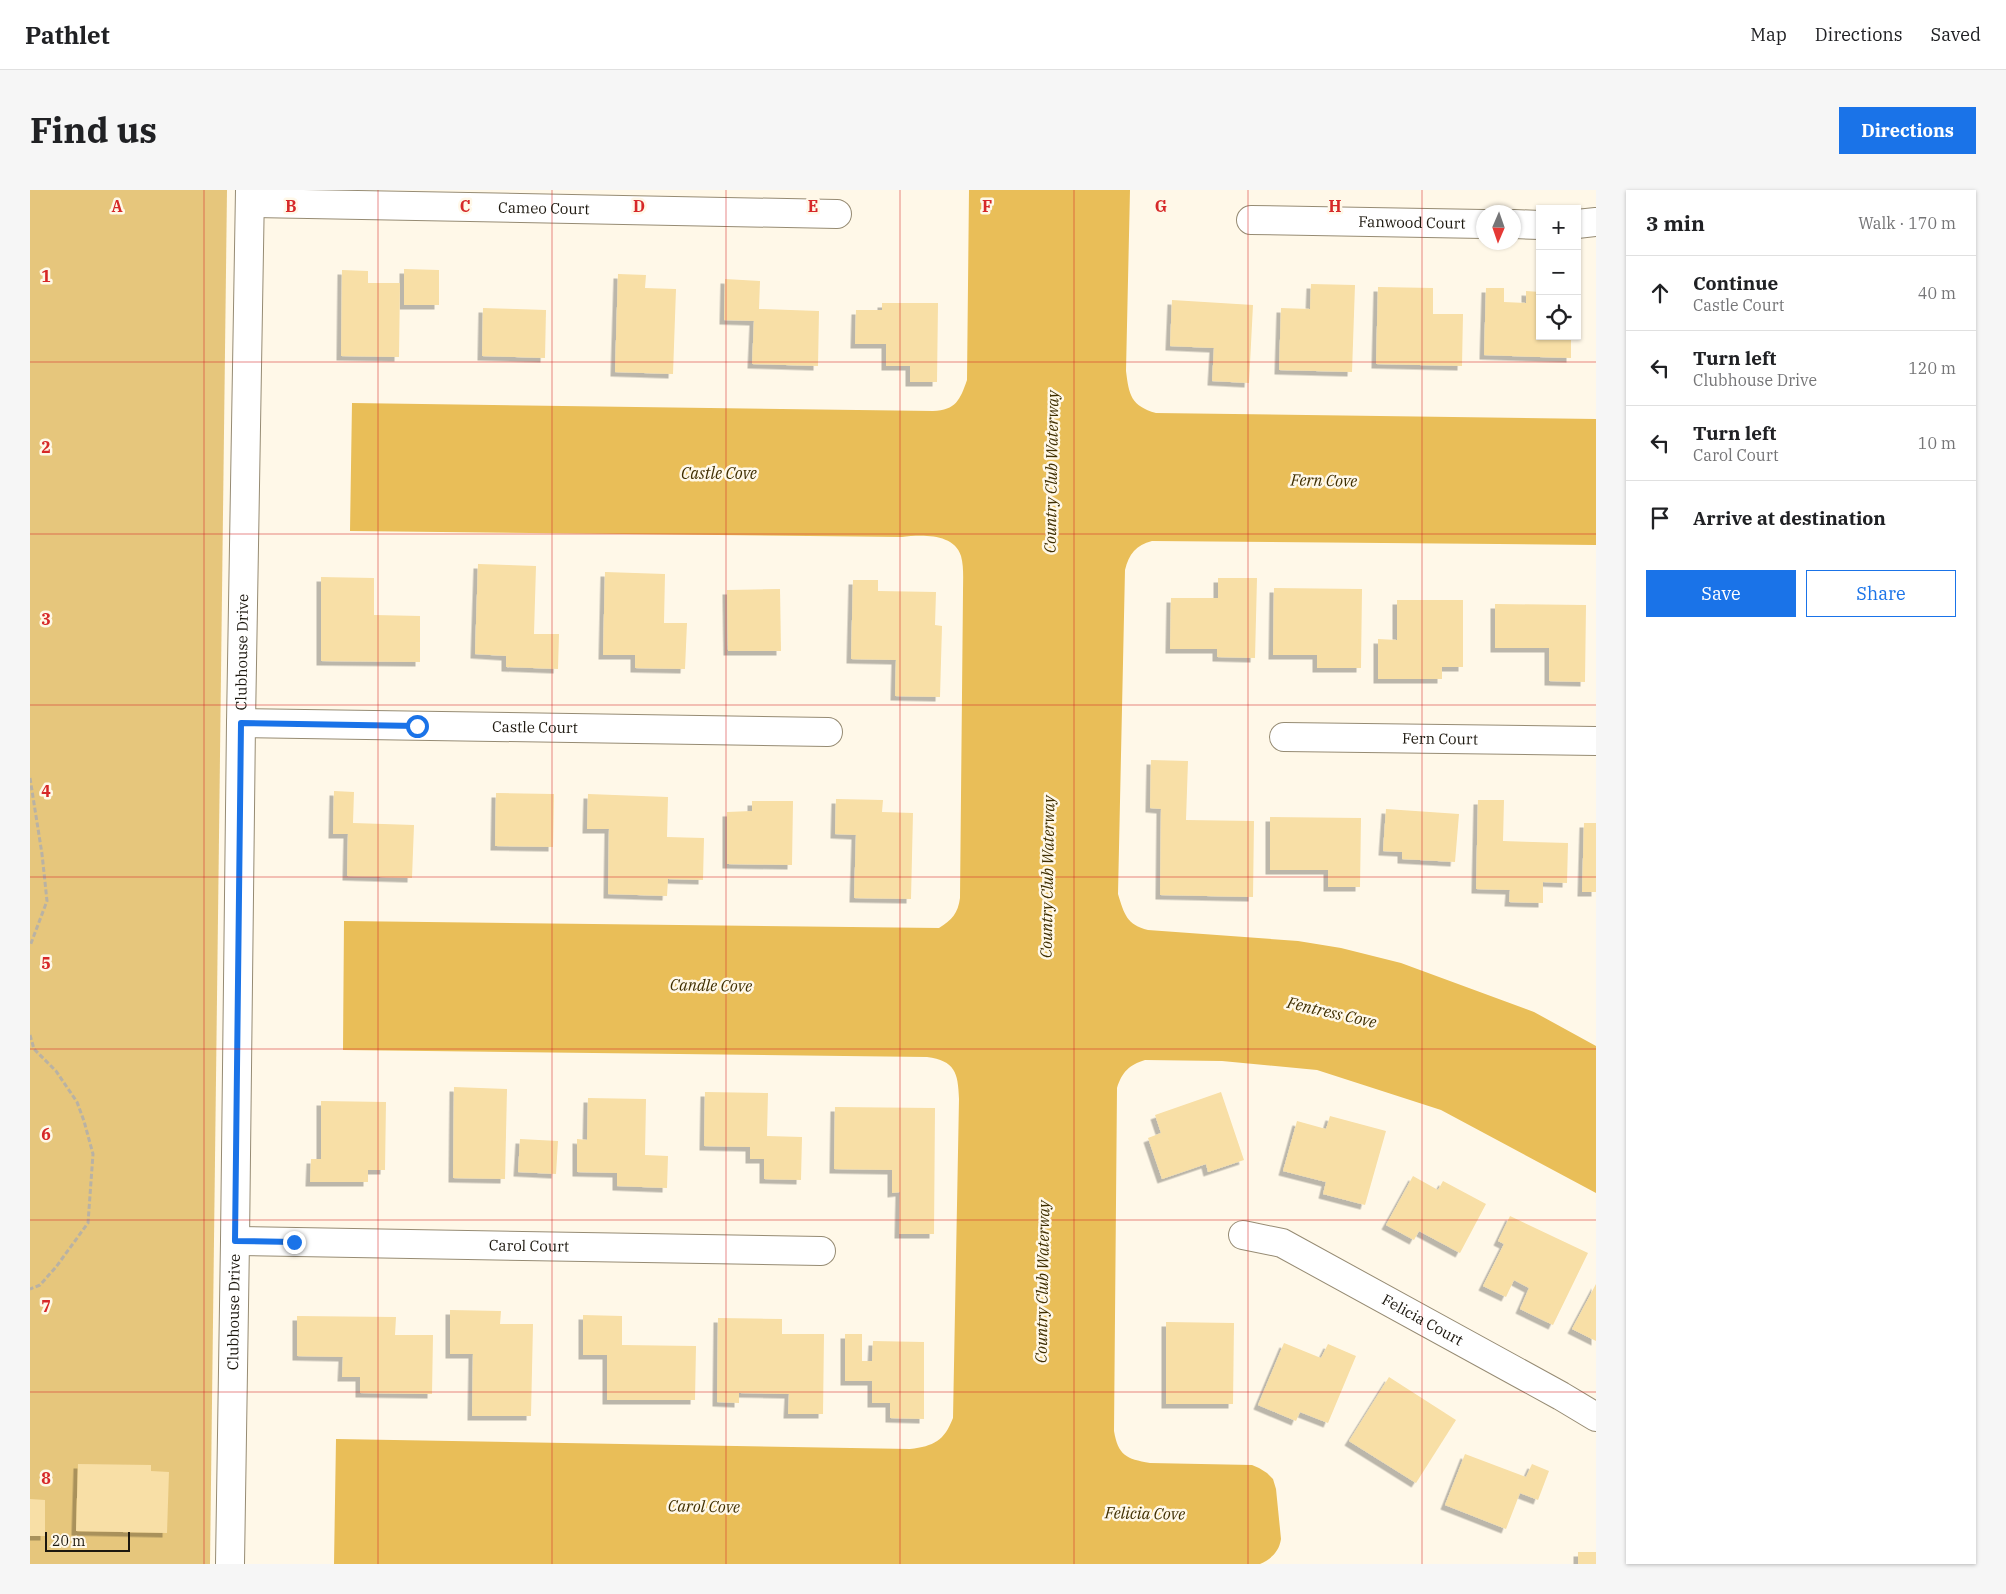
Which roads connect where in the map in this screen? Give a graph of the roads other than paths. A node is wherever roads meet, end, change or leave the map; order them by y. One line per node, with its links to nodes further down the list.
1 (250, 197): 2 (street, Cameo Court); 9 (street, Clubhouse Drive)
2 (837, 214)
3 (1251, 220): 5 (street, Fanwood Court)
4 (1596, 222): 7 (street)
5 (1476, 224)
6 (1521, 224): 8 (street)
7 (1581, 224)
8 (1536, 225)
9 (241, 723): 10 (street, Castle Court); 14 (street, Clubhouse Drive)
10 (828, 732)
11 (1284, 737): 12 (street, Fern Court)
12 (1596, 741)
13 (1243, 1235): 16 (street, Felicia Court)
14 (235, 1241): 15 (street, Carol Court); 17 (street, Clubhouse Drive)
15 (821, 1251)
16 (1596, 1417)
17 (230, 1564)

